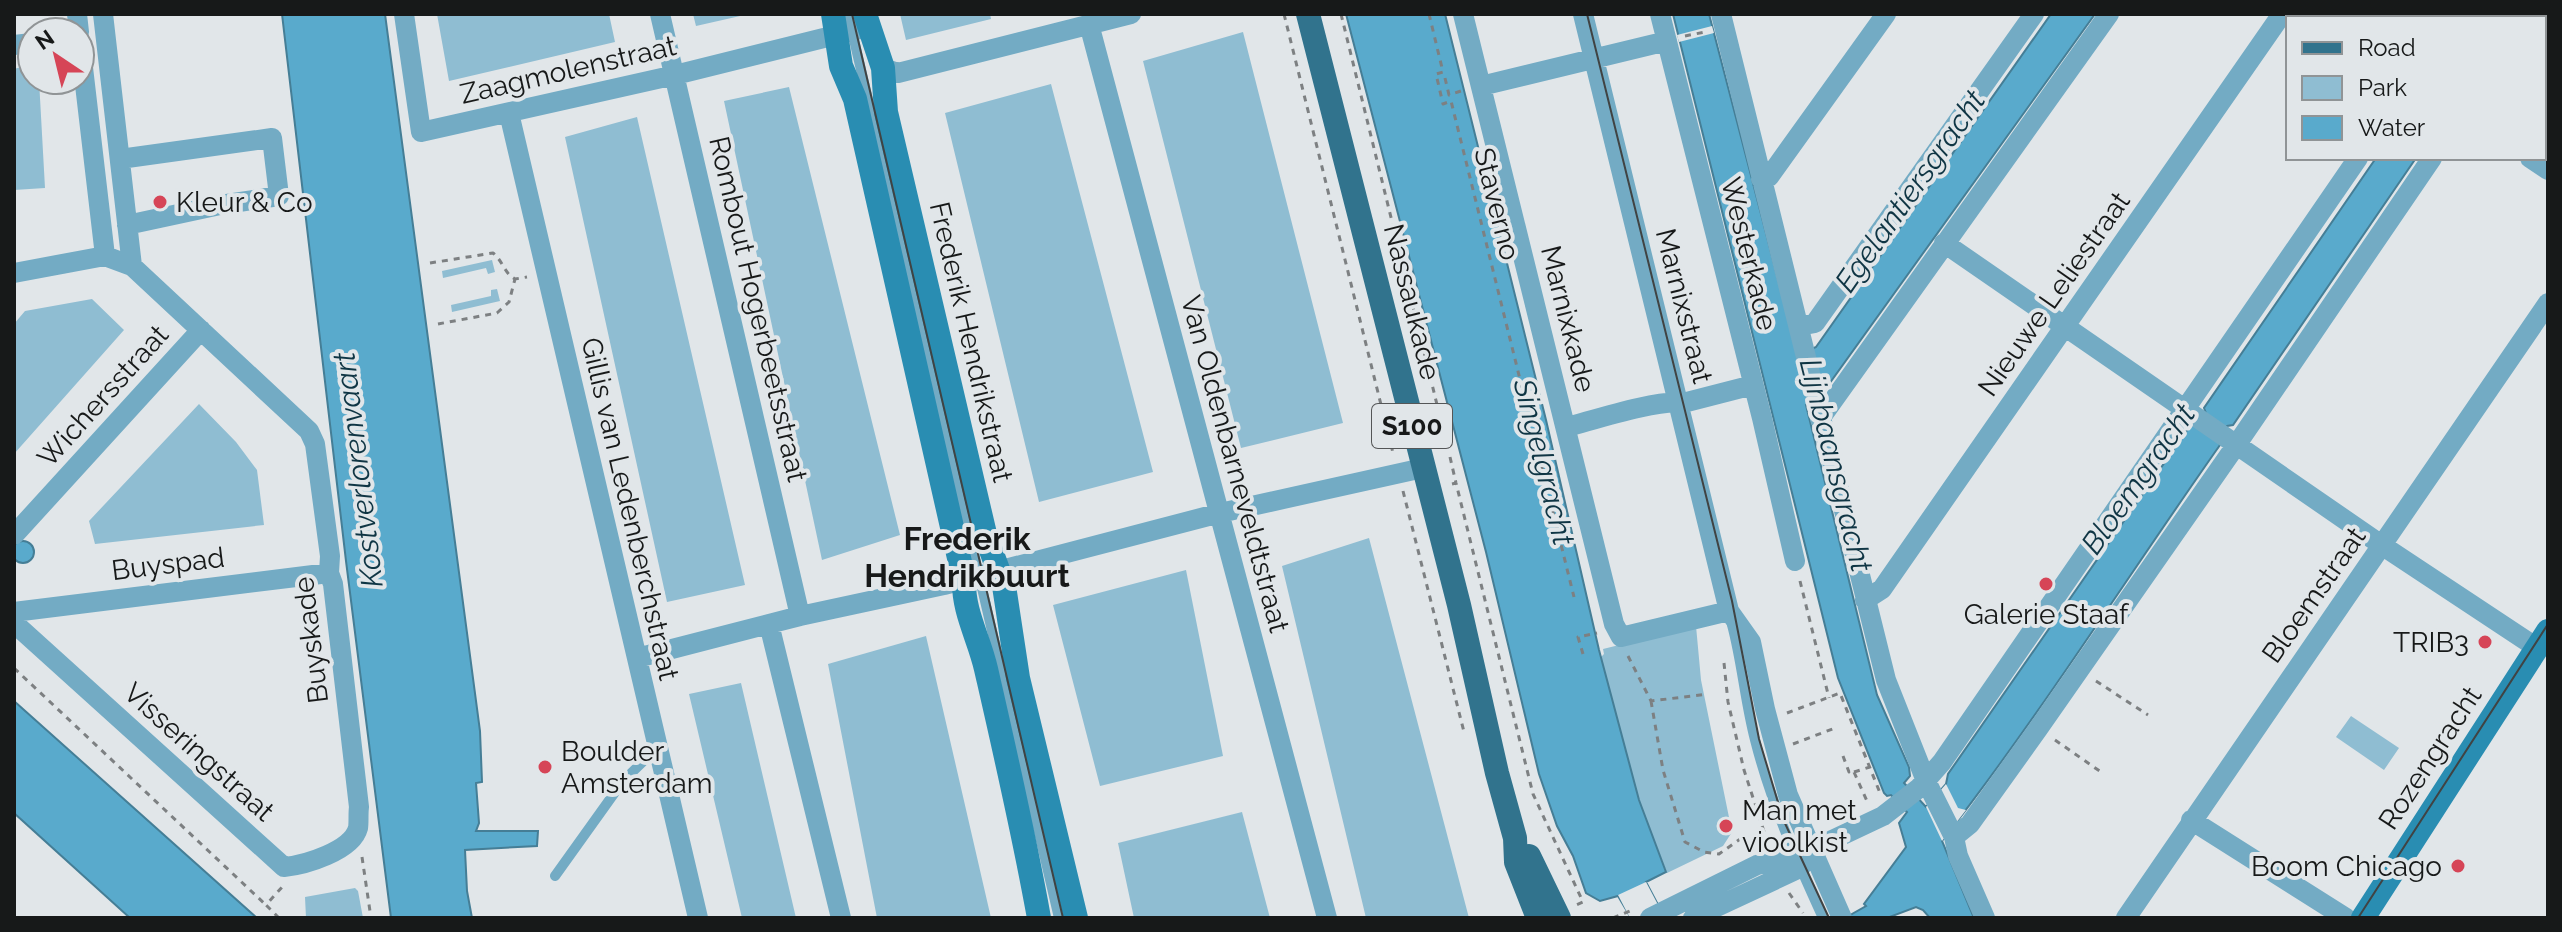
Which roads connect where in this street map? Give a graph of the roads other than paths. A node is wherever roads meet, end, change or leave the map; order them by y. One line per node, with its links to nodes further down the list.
1 (103, 14): 23 (street)
2 (404, 14): 25 (street, Zaagmolenstraat)
3 (660, 14): 20 (street, Rombout Hogerbeetsstraat)
4 (1131, 14): 15 (street)
5 (1308, 14): 45 (main road, Nassaukade / S100)
6 (1463, 14): 21 (street, Marnixkade)
7 (1583, 14): 18 (street, Marnixstraat)
8 (1660, 14): 17 (street, Westerkade)
9 (1741, 14): 16 (street)
10 (1886, 14): 29 (street)
11 (2034, 14): 36 (street)
12 (2109, 14): 31 (street)
13 (2282, 14): 37 (street, Nieuwe Leliestraat)
14 (850, 22): 19 (street, Frederik Hendrikstraat); 20 (street, Zaagmolenstraat); 51 (street, Frederik Hendrikstraat)
15 (1089, 24): 19 (street); 46 (street, Van Oldenbarneveldtstraat)
16 (1719, 24): 29 (street)
17 (1672, 40): 18 (street); 39 (street, Westerkade)
18 (1594, 59): 21 (street); 40 (street, Marnixstraat)
19 (883, 68): 51 (street, Frederik Hendrikstraat)
20 (675, 75): 25 (street, Zaagmolenstraat); 55 (street, Rombout Hogerbeetsstraat)
21 (1481, 86): 43 (street, Marnixkade)
22 (87, 96): 24 (street)
23 (119, 96): 24 (street); 26 (street)
24 (87, 100): 32 (street)
25 (509, 113): 59 (street, Gillis van Ledenberchstraat)
26 (120, 159): 30 (street); 30 (street)
27 (2357, 160): 42 (street)
28 (2431, 160): 44 (street)
29 (1761, 179): 36 (street)
30 (127, 225): 33 (street)
31 (1944, 243): 37 (street); 41 (street)
32 (105, 256): 33 (street); 34 (street)
33 (132, 266): 38 (street)
34 (14, 273)
35 (2548, 303): 48 (street, Bloemstraat)
36 (1799, 326): 41 (street)
37 (2066, 326): 42 (street); 52 (street, Nieuwe Leliestraat)
38 (201, 330): 47 (street, Wichersstraat); 50 (street, Buyskade)
39 (1753, 385): 40 (street); 49 (street, Westerkade)
40 (1679, 402): 43 (street); 53 (street, Marnixstraat)
41 (1817, 409): 52 (street)
42 (2190, 411): 44 (street); 61 (street)
43 (1567, 427): 53 (street, Marnixkade)
44 (2231, 440): 48 (street); 63 (street)
45 (1423, 468): 46 (street); 68 (main road, Nassaukade / S100)
46 (1220, 513): 51 (street); 74 (street, Van Oldenbarneveldtstraat)
47 (14, 535)
48 (2383, 546): 58 (street); 62 (street, Bloemstraat)
49 (1795, 561)
50 (329, 573): 54 (street, Buyspad); 65 (street, Buyskade)
51 (980, 575): 55 (street); 71 (street, Frederik Hendrikstraat); 72 (lane, Frederik Hendrikstraat); 73 (street, Frederik Hendrikstraat)
52 (1865, 600): 61 (street)
53 (1729, 611): 64 (street, Marnixstraat)
54 (14, 612)
55 (800, 616): 57 (street)
56 (14, 623): 65 (street, Visseringstraat)
57 (769, 624): 59 (street); 70 (street)
58 (2542, 639): 81 (street, Rozengracht)
59 (637, 658): 60 (street, Gillis van Ledenberchstraat)
60 (657, 748): 66 (lane); 69 (street, Gillis van Ledenberchstraat)
61 (1918, 794): 63 (street); 64 (street)
62 (2191, 820): 79 (street, Bloemstraat); 80 (street)
63 (1952, 833): 78 (street)
64 (1801, 857): 67 (street); 75 (street); 76 (lane, Marnixstraat); 77 (street, Marnixstraat)
65 (302, 865)
66 (555, 876)
67 (1656, 915)
68 (1551, 917)
69 (698, 918)
70 (841, 918)
71 (1039, 918)
72 (1059, 918)
73 (1076, 918)
74 (1327, 918)
75 (1693, 918)
76 (1823, 918)
77 (1842, 918)
78 (1985, 918)
79 (2126, 918)
80 (2346, 918)
81 (2363, 918)

